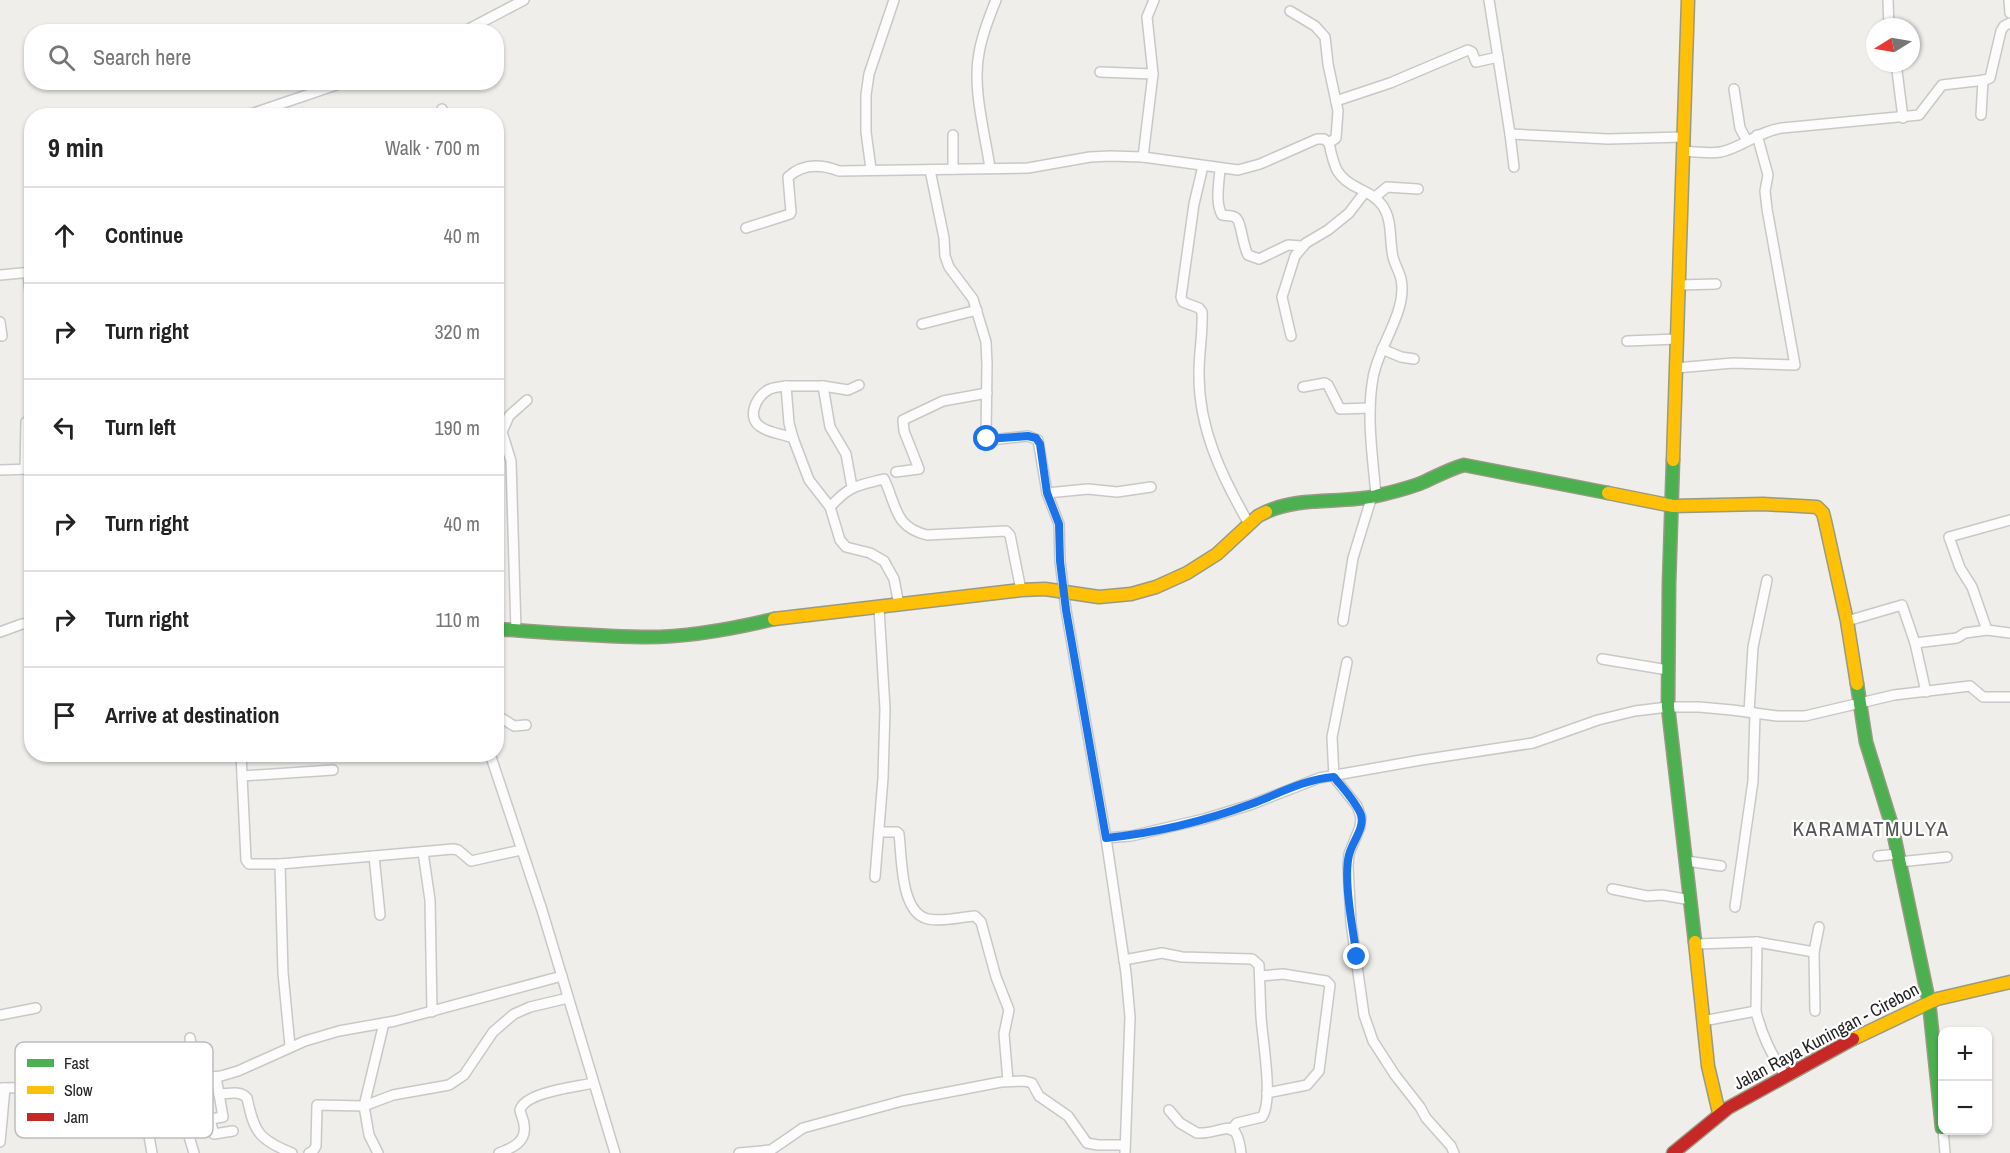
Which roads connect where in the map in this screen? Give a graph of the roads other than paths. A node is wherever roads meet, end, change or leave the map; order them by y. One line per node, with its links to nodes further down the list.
1 (524, 0): 13 (street)
2 (894, 0): 36 (street)
3 (996, 0): 35 (street)
4 (1154, 0): 17 (street)
5 (1490, 0): 14 (street)
6 (1688, 0): 28 (main road)
7 (1888, 0): 11 (street)
8 (2009, 0): 10 (street)
9 (1290, 11): 21 (street)
10 (2010, 13)
11 (1889, 18)
12 (2010, 23): 18 (street)
13 (478, 24)
14 (1498, 57): 21 (street); 25 (street)
15 (1100, 72): 17 (street)
16 (1897, 72): 24 (street)
17 (1153, 74): 32 (street)
18 (1983, 80): 23 (street); 24 (street)
19 (1734, 89): 29 (street)
20 (323, 90): 22 (street)
21 (1336, 100): 30 (street)
22 (275, 108)
23 (1981, 116)
24 (1903, 118): 27 (street)
25 (1510, 134): 28 (street); 34 (street)
26 (953, 135): 37 (street)
27 (1757, 135): 29 (street); 58 (street)
28 (1683, 137): 31 (main road)
29 (1747, 141): 31 (street)
30 (1329, 143): 38 (street); 41 (street)
31 (1683, 151): 48 (main road)
32 (1143, 157): 33 (street); 35 (street)
33 (1203, 166): 38 (street); 79 (street)
34 (1514, 167)
35 (990, 168): 37 (street)
36 (871, 169): 39 (street); 43 (street)
37 (953, 169): 39 (street)
38 (1220, 169): 44 (street)
39 (930, 170): 49 (street)
40 (1418, 189): 42 (street)
41 (1365, 192): 42 (street); 44 (street)
42 (1375, 197): 56 (street)
43 (746, 228)
44 (1302, 246): 53 (street)
45 (24, 273): 46 (street)
46 (0, 275)
47 (1716, 284): 48 (street)
48 (1679, 285): 54 (main road)
49 (977, 310): 51 (street); 63 (street)
50 (0, 322): 52 (street)
51 (922, 324)
52 (2, 336)
53 (1291, 336)
54 (1677, 339): 55 (street); 58 (main road)
55 (1627, 341)
56 (1382, 349): 57 (street); 65 (street)
57 (1414, 359)
58 (1676, 368): 76 (main road)
59 (859, 385): 61 (street)
60 (786, 386): 61 (street); 68 (street); 68 (street)
61 (824, 386): 72 (street)
62 (1303, 387): 65 (street)
63 (987, 393): 71 (street); 74 (street)
64 (527, 400): 66 (street)
65 (1370, 408): 75 (street)
66 (504, 427)
67 (504, 438): 90 (street)
68 (793, 438): 77 (street)
69 (24, 469): 70 (street)
70 (0, 470)
71 (896, 471)
72 (852, 487): 77 (street); 81 (street)
73 (1151, 487): 74 (street)
74 (1047, 493): 82 (street)
75 (1374, 496): 76 (main road); 79 (main road); 85 (street)
76 (1673, 506): 86 (main road); 96 (main road)
77 (830, 507): 83 (street)
78 (2010, 520): 89 (street)
79 (1249, 524): 82 (main road)
80 (1767, 580): 101 (street)
81 (1021, 590): 82 (main road); 83 (main road)
82 (1063, 591): 110 (street)
83 (899, 605): 84 (main road)
84 (879, 608): 90 (main road); 109 (street)
85 (1343, 621)
86 (1847, 621): 93 (street); 99 (main road)
87 (24, 624): 91 (street)
88 (504, 630): 90 (main road)
89 (1987, 630): 92 (street); 93 (street)
90 (516, 631)
91 (0, 632)
92 (2010, 633)
93 (1915, 643): 97 (street)
94 (1602, 658): 96 (street)
95 (1347, 662): 108 (street)
96 (1668, 670): 100 (main road)
97 (1926, 692): 98 (street); 99 (street)
98 (2010, 697)
99 (1859, 702): 101 (street); 116 (main road)
100 (1668, 707): 101 (street); 108 (street); 117 (main road)
101 (1752, 713): 123 (street)
102 (504, 720): 103 (street)
103 (526, 725)
104 (241, 762): 107 (street)
105 (493, 762): 111 (street)
106 (333, 770): 107 (street)
107 (242, 776): 118 (street)
108 (1334, 777): 110 (street); 175 (street)
109 (879, 832): 120 (street); 147 (street)
110 (1106, 838): 129 (street)
111 (522, 850): 112 (street); 130 (street)
112 (423, 852): 113 (street); 137 (street)
113 (374, 856): 118 (street); 124 (street)
114 (1878, 856): 116 (street)
115 (1947, 857): 116 (street)
116 (1898, 858): 134 (main road)
117 (1686, 861): 119 (street); 122 (main road)
118 (280, 864): 144 (street)
119 (1722, 866)
120 (875, 877)
121 (1612, 888): 122 (street)
122 (1691, 900): 127 (main road)
123 (1735, 907)
124 (380, 915)
125 (1819, 927): 128 (street)
126 (1757, 942): 127 (street); 128 (street); 138 (street)
127 (1695, 944): 140 (main road)
128 (1815, 952): 136 (street)
129 (1124, 960): 131 (street); 165 (street)
130 (562, 976): 133 (street); 137 (street)
131 (1260, 976): 152 (street); 152 (street)
132 (2010, 982): 134 (main road, Jalan Raya Kuningan - Cirebon)
133 (568, 998): 149 (street); 154 (street)
134 (1929, 1002): 145 (main road, Jalan Raya Kuningan - Cirebon); 150 (main road)
135 (36, 1008): 139 (street)
136 (1815, 1011)
137 (432, 1012): 141 (street)
138 (1756, 1012): 140 (street); 145 (street)
139 (0, 1016)
140 (1702, 1021): 156 (main road)
141 (384, 1023): 144 (street); 154 (street)
142 (190, 1038): 143 (street)
143 (191, 1042)
144 (290, 1046): 146 (street)
145 (1785, 1076): 156 (main road, Jalan Raya Kuningan - Cirebon)
146 (213, 1077)
147 (1008, 1081): 165 (street); 173 (street)
148 (213, 1082): 153 (street)
149 (593, 1083): 171 (street); 172 (street)
150 (1938, 1084)
151 (3, 1088): 164 (street)
152 (1268, 1093): 159 (street)
153 (219, 1094): 157 (street); 168 (street)
154 (364, 1106): 169 (street); 170 (street)
155 (1169, 1110): 159 (street)
156 (1719, 1113): 176 (main road, Jalan Raya Kuningan - Cirebon)
157 (213, 1119)
158 (213, 1130): 160 (street)
159 (1232, 1130): 174 (street)
160 (233, 1131)
161 (1944, 1135): 177 (street)
162 (148, 1138): 166 (street)
163 (190, 1138): 167 (street)
164 (0, 1142)
165 (1125, 1149)
166 (152, 1153)
167 (194, 1153)
168 (292, 1153)
169 (309, 1153)
170 (378, 1153)
171 (499, 1153)
172 (615, 1153)
173 (739, 1153)
174 (1241, 1153)
175 (1454, 1153)
176 (1673, 1153)
177 (1945, 1153)

